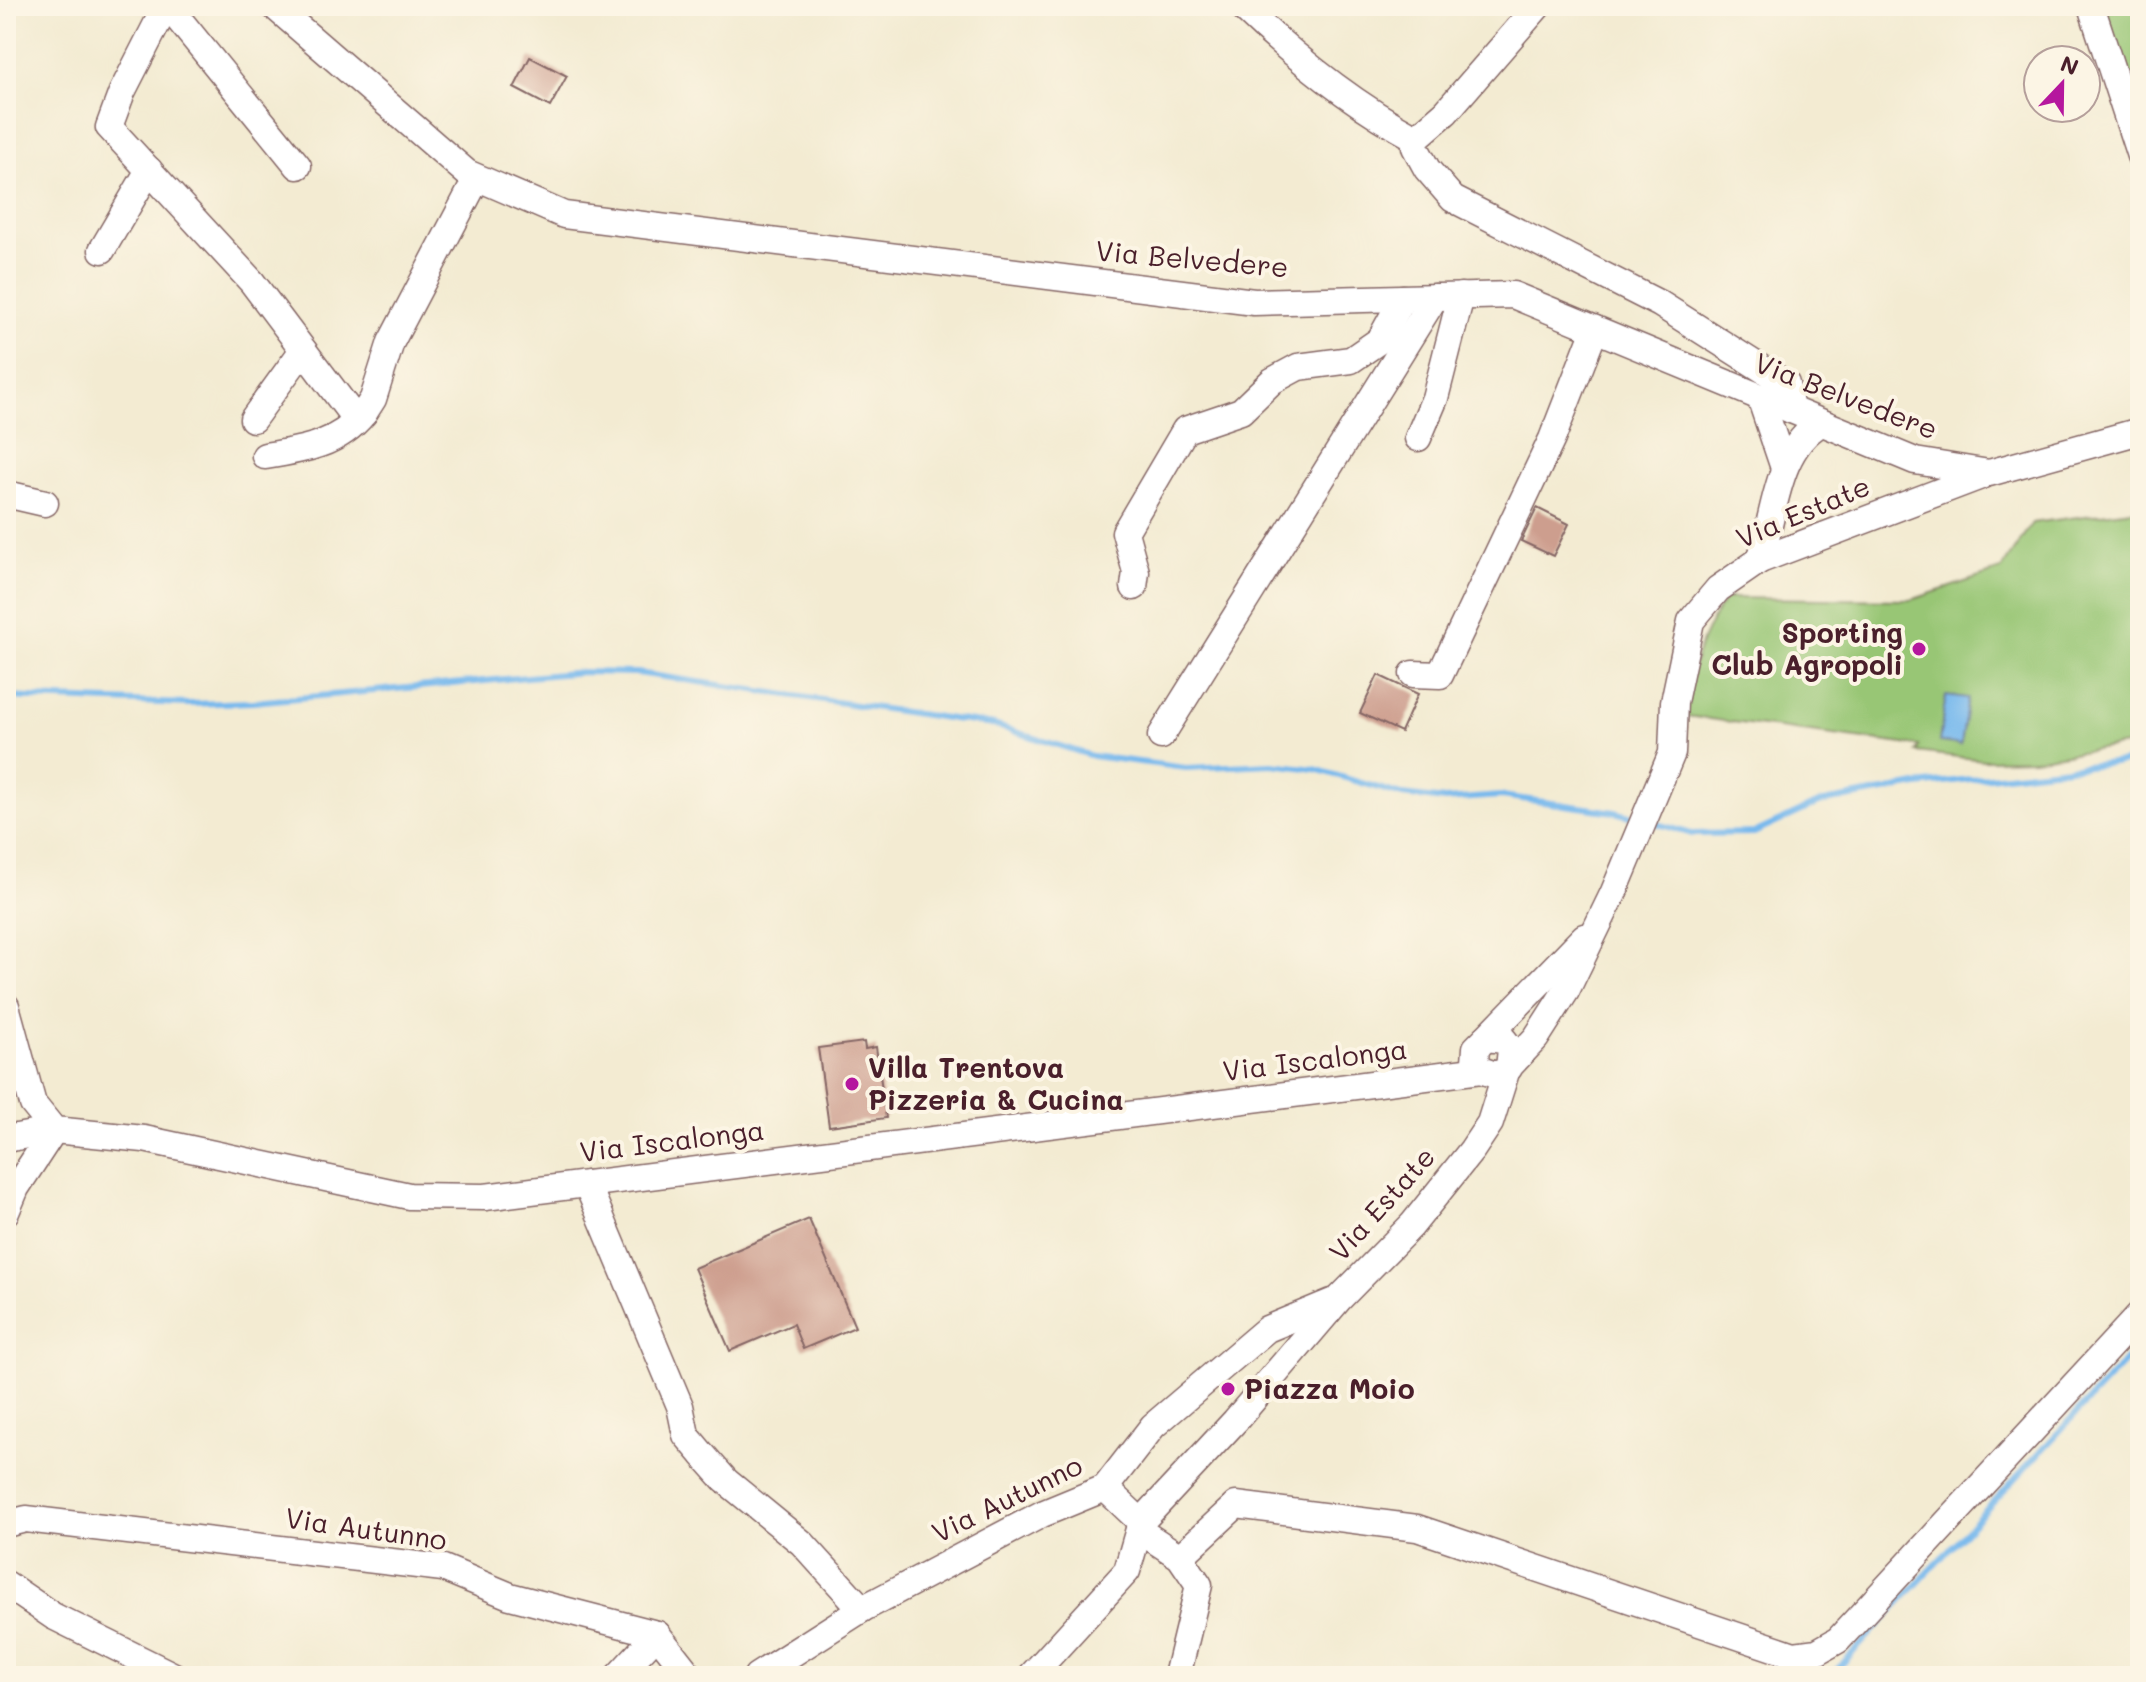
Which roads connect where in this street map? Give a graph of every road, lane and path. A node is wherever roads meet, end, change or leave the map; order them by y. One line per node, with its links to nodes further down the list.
1 (167, 6): 8 (street); 9 (street)
2 (274, 6): 10 (street, Via Belvedere)
3 (1241, 6): 6 (street)
4 (1538, 6): 6 (street)
5 (2091, 6): 7 (street)
6 (1416, 138): 17 (street)
7 (2140, 156)
8 (298, 166)
9 (149, 170): 11 (street); 15 (street)
10 (477, 178): 13 (street, Via Belvedere); 18 (street)
11 (102, 250)
12 (1448, 297): 13 (street, Via Belvedere); 14 (street, Via Belvedere); 22 (street); 31 (street)
13 (1403, 298): 29 (street)
14 (1595, 329): 16 (street, Via Belvedere); 30 (street)
15 (303, 350): 18 (street); 19 (street)
16 (1760, 397): 17 (street, Via Belvedere); 24 (street)
17 (1791, 410): 20 (street, Via Belvedere)
18 (364, 413): 23 (street)
19 (253, 419)
20 (1821, 423): 24 (street); 25 (street, Via Belvedere)
21 (2140, 431): 25 (street, Via Belvedere)
22 (1418, 438)
23 (265, 456)
24 (1784, 468): 28 (street)
25 (1989, 473): 28 (street, Via Estate)
26 (6, 494): 27 (street)
27 (45, 503)
28 (1760, 560): 32 (street, Via Estate)
29 (1134, 587)
30 (1413, 674)
31 (1161, 736)
32 (1595, 926): 34 (street, Via Estate); 34 (street, Via Estate)
33 (6, 1006): 35 (street)
34 (1490, 1061): 37 (street, Via Iscalonga); 39 (street, Via Estate)
35 (54, 1130): 36 (street, Via Iscalonga); 37 (street, Via Iscalonga); 38 (street)
36 (6, 1139)
37 (587, 1184): 46 (street)
38 (6, 1212)
39 (1339, 1299): 41 (street, Via Autunno); 43 (street, Via Estate)
40 (2140, 1314): 44 (street)
41 (1105, 1488): 43 (street); 46 (street, Via Autunno)
42 (6, 1524): 47 (street, Via Autunno)
43 (1140, 1526): 44 (street); 52 (street)
44 (1180, 1557): 53 (street)
45 (6, 1584): 48 (street)
46 (862, 1609): 51 (street, Via Autunno)
47 (657, 1634): 49 (street); 50 (street)
48 (174, 1676)
49 (618, 1676)
50 (690, 1676)
51 (757, 1676)
52 (1031, 1676)
53 (1177, 1676)

